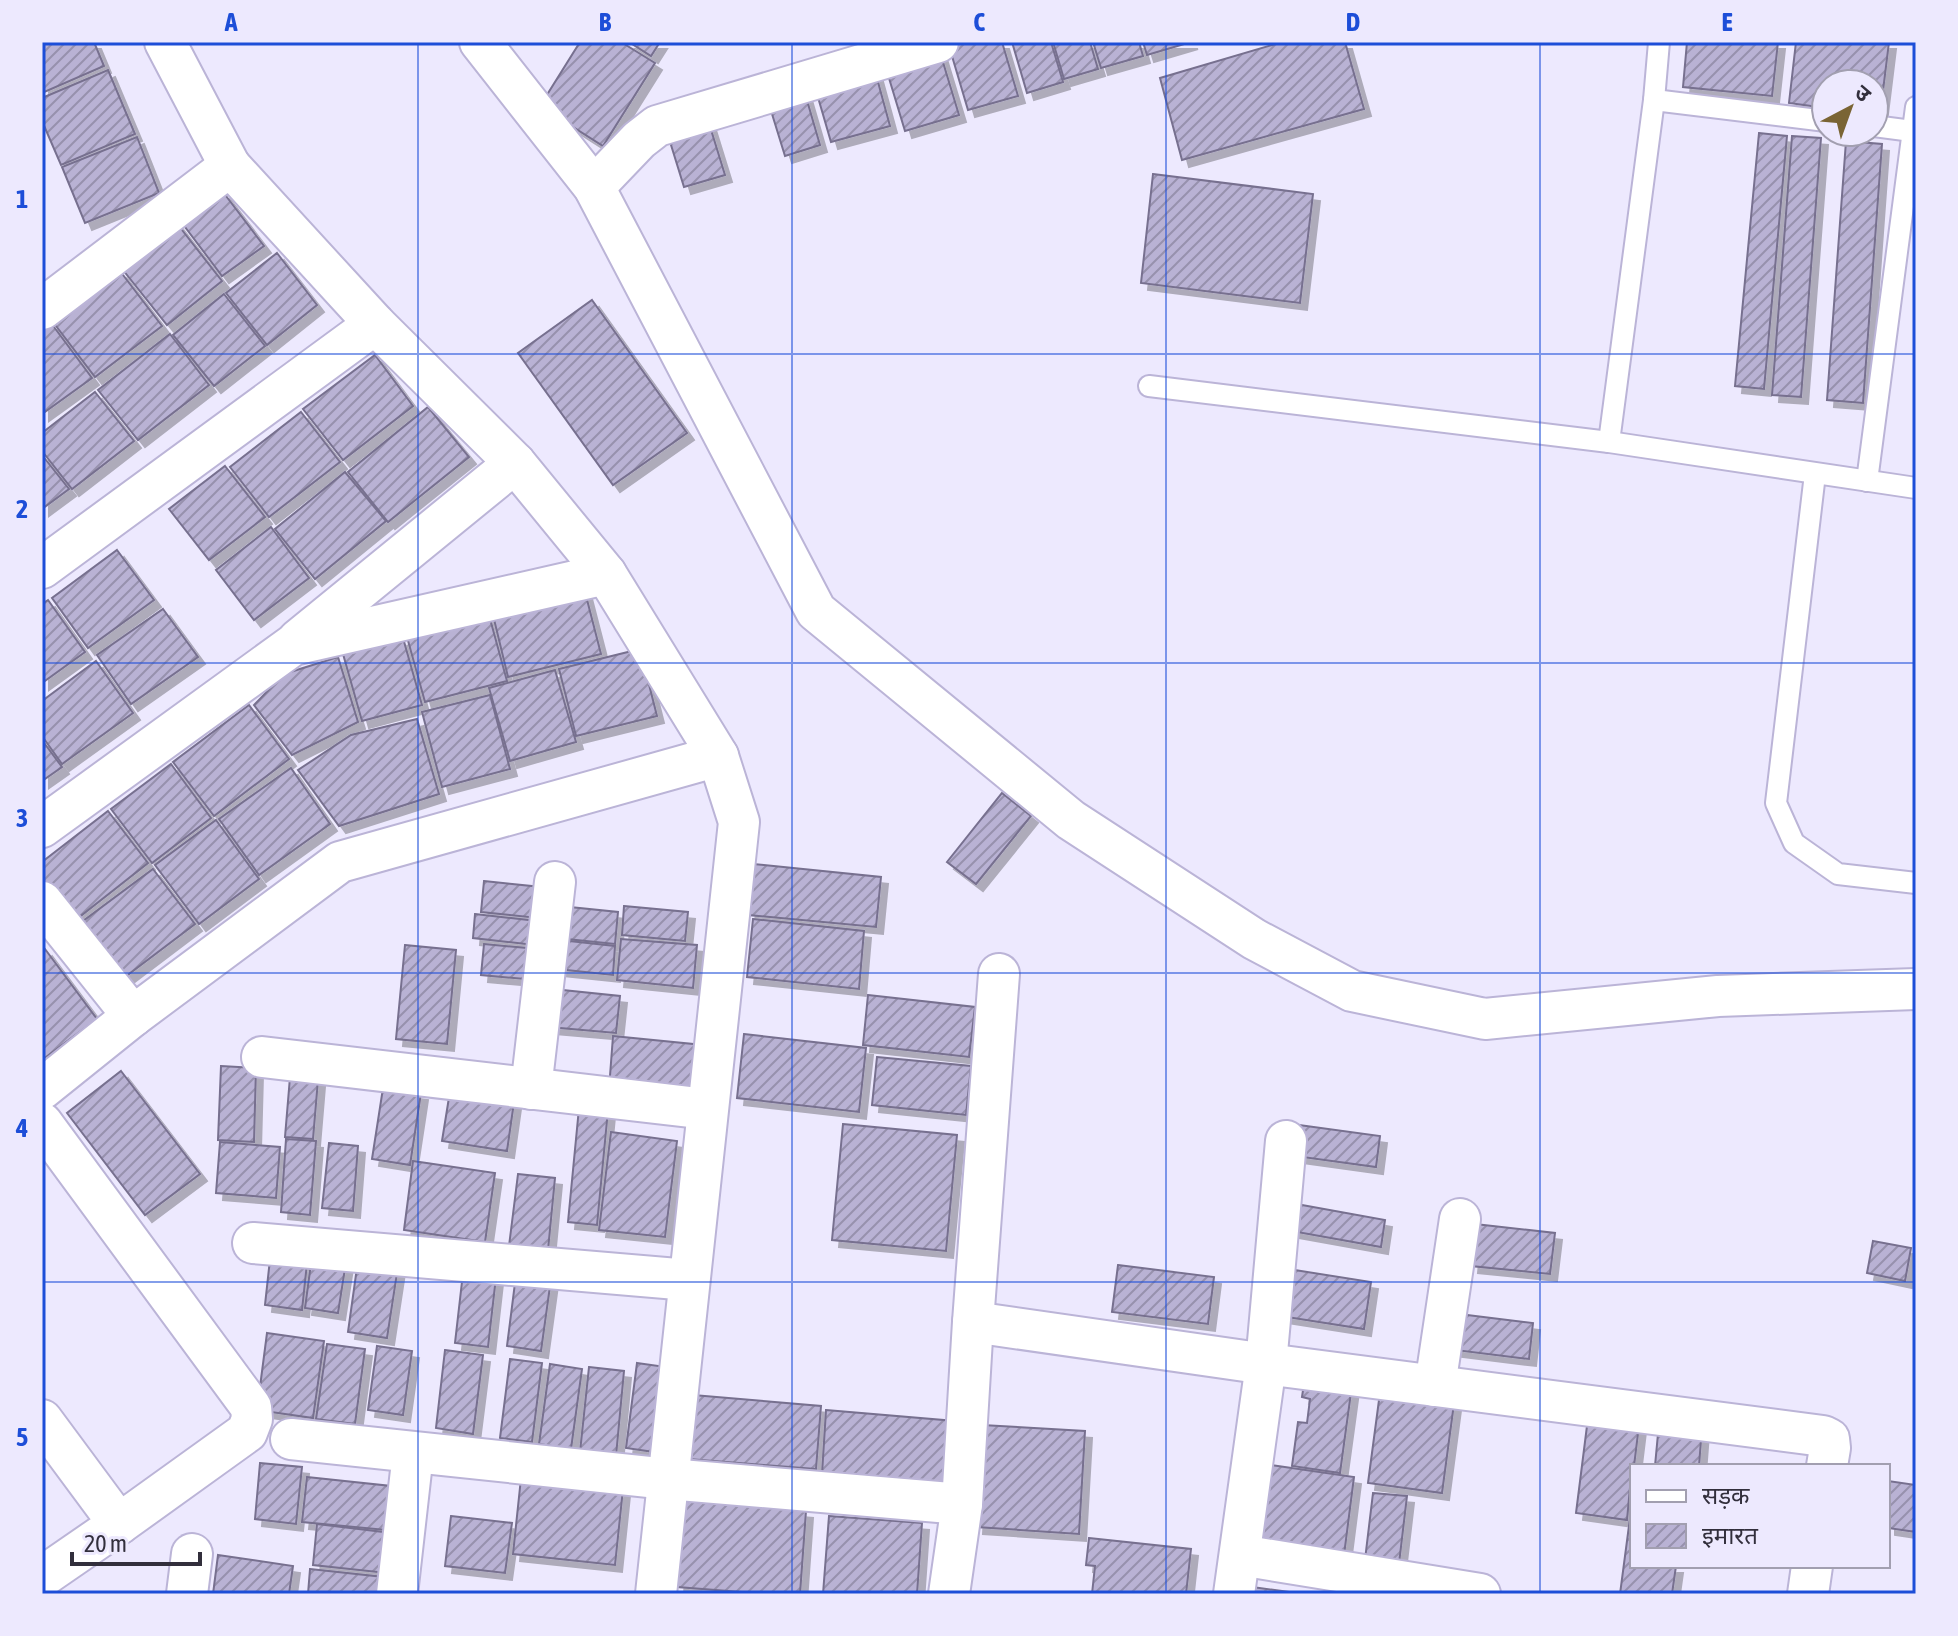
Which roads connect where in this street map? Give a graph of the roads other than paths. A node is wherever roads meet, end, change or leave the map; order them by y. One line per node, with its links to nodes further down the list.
1 (165, 42): 10 (street)
2 (938, 42): 11 (street)
3 (1659, 42): 5 (lane)
4 (497, 49): 11 (street)
5 (1654, 100): 7 (lane); 15 (lane)
6 (1916, 107): 9 (lane)
7 (1810, 119)
8 (1890, 128): 9 (lane)
9 (1912, 131): 18 (lane)
10 (230, 166): 12 (street); 13 (street)
11 (594, 187): 29 (street)
12 (42, 309)
13 (375, 324): 16 (street); 20 (street)
14 (1149, 386): 15 (lane)
15 (1609, 442): 17 (lane)
16 (515, 463): 21 (street); 22 (street)
17 (1815, 474): 18 (lane); 26 (lane)
18 (1867, 481): 19 (lane)
19 (1916, 488)
20 (42, 568)
21 (606, 574): 22 (street); 23 (street)
22 (293, 645): 24 (street)
23 (718, 756): 30 (street); 34 (street)
24 (42, 827)
25 (555, 882): 33 (street)
26 (1916, 883)
27 (42, 902): 30 (street)
28 (999, 974): 40 (street)
29 (1916, 989)
30 (133, 1016): 32 (street)
31 (262, 1057): 33 (street)
32 (42, 1089)
33 (531, 1089): 34 (street)
34 (707, 1109): 39 (street)
35 (42, 1123): 49 (street)
36 (1286, 1141): 41 (street)
37 (1460, 1219): 42 (street)
38 (253, 1243): 39 (street)
39 (689, 1280): 47 (street)
40 (973, 1322): 41 (street); 48 (street)
41 (1266, 1364): 42 (street); 51 (street)
42 (1435, 1386): 46 (street)
43 (42, 1420): 49 (street)
44 (291, 1439): 45 (street)
45 (413, 1453): 47 (street); 55 (street)
46 (1827, 1464)
47 (668, 1479): 48 (street); 56 (street)
48 (962, 1504): 57 (street)
49 (119, 1524): 52 (street)
50 (192, 1554): 54 (street)
51 (1240, 1555): 58 (street); 59 (street)
52 (47, 1562)
53 (1812, 1568): 60 (street)
54 (187, 1594)
55 (397, 1594)
56 (656, 1594)
57 (949, 1594)
58 (1234, 1594)
59 (1480, 1594)
60 (1808, 1594)

